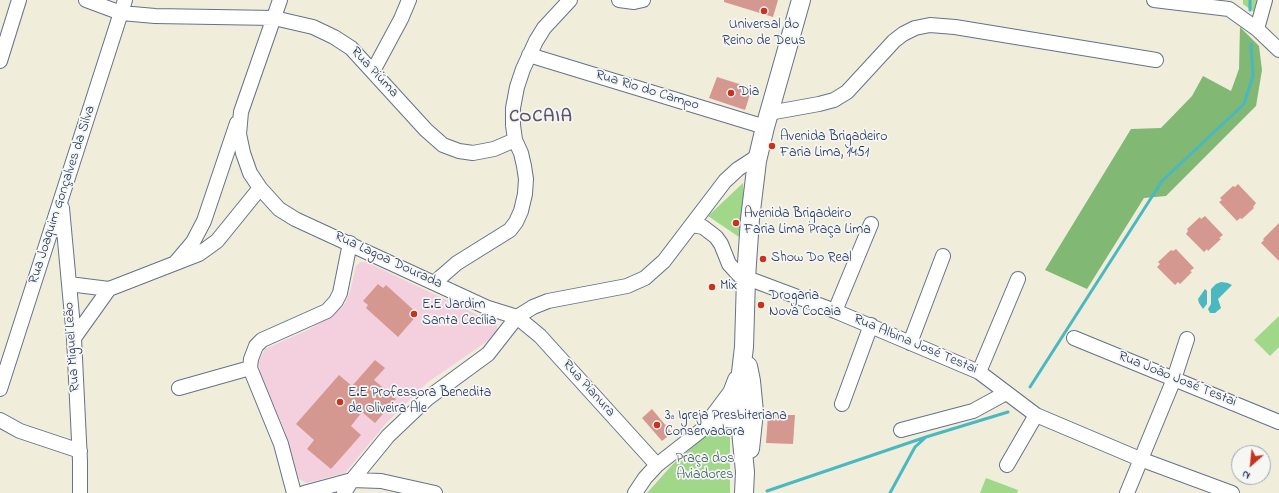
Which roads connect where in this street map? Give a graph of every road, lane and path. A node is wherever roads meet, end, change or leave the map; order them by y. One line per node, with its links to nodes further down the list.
1 (19, 0): 18 (street)
2 (86, 0): 12 (street, Rua Piúma)
3 (280, 0): 13 (street, Rua Lagoa Dourada)
4 (409, 0): 19 (street)
5 (570, 0): 16 (street)
6 (619, 0): 7 (street)
7 (643, 0)
8 (801, 0): 21 (main road)
9 (1154, 0): 11 (street)
10 (1265, 0): 14 (street)
11 (1228, 5): 14 (street)
12 (123, 6): 13 (street, Rua Piúma); 25 (street, Rua Joaquim Gonçalves da Silva)
13 (274, 18): 19 (street, Rua Piúma); 20 (street, Rua Lagoa Dourada)
14 (1257, 29): 15 (street)
15 (1279, 50)
16 (529, 55): 21 (street, Rua Rio do Campo); 22 (street)
17 (1156, 60): 21 (street)
18 (0, 61)
19 (373, 71): 22 (street, Rua Piúma)
20 (241, 112): 24 (street, Rua Lagoa Dourada); 30 (street)
21 (767, 120): 23 (main road)
22 (515, 140): 33 (street)
23 (758, 156): 27 (street); 31 (main road)
24 (260, 188): 28 (street, Rua Lagoa Dourada); 30 (street)
25 (61, 202): 34 (street, Rua Miguel Leão); 49 (street, Rua Joaquim Gonçalves da Silva)
26 (871, 224): 36 (street)
27 (692, 225): 31 (street); 37 (street)
28 (350, 244): 33 (street, Rua Lagoa Dourada); 44 (street)
29 (943, 256): 42 (street)
30 (176, 262): 35 (street)
31 (746, 269): 36 (street, Rua Albina José Testai); 43 (main road)
32 (1018, 279): 46 (street)
33 (434, 283): 37 (street, Rua Lagoa Dourada)
34 (68, 284): 35 (street); 39 (street, Rua Miguel Leão)
35 (109, 289): 39 (street)
36 (836, 310): 38 (street, Rua Albina José Testai)
37 (517, 317): 62 (street, Rua Pianura); 64 (street)
38 (871, 325): 42 (street, Rua Albina José Testai); 51 (street)
39 (74, 338): 60 (street, Rua Miguel Leão)
40 (1074, 338): 47 (street, Rua João José Testai)
41 (1187, 339): 47 (street)
42 (910, 343): 46 (street, Rua Albina José Testai)
43 (744, 348): 45 (main road); 55 (main road)
44 (250, 368): 48 (street); 66 (street)
45 (741, 372): 55 (main road); 56 (main road)
46 (979, 372): 50 (street, Rua Albina José Testai)
47 (1174, 379): 54 (street, Rua João José Testai); 61 (street)
48 (179, 388)
49 (0, 389)
50 (1006, 393): 52 (street, Rua Albina José Testai); 57 (street)
51 (842, 404)
52 (1036, 415): 61 (street, Rua Albina José Testai); 63 (street)
53 (0, 420): 58 (street)
54 (1279, 422)
55 (746, 424): 56 (street); 71 (main road)
56 (708, 425): 62 (street)
57 (901, 430)
58 (20, 431): 59 (street); 60 (street)
59 (0, 432)
60 (80, 451): 65 (street, Rua Miguel Leão)
61 (1140, 459): 72 (street); 73 (street, Rua Albina José Testai)
62 (657, 465): 70 (street)
63 (1007, 465)
64 (352, 480): 67 (street); 68 (street); 69 (street)
65 (80, 493)
66 (294, 493)
67 (304, 493)
68 (344, 493)
69 (435, 493)
70 (634, 493)
71 (744, 493)
72 (1127, 493)
73 (1232, 493)

